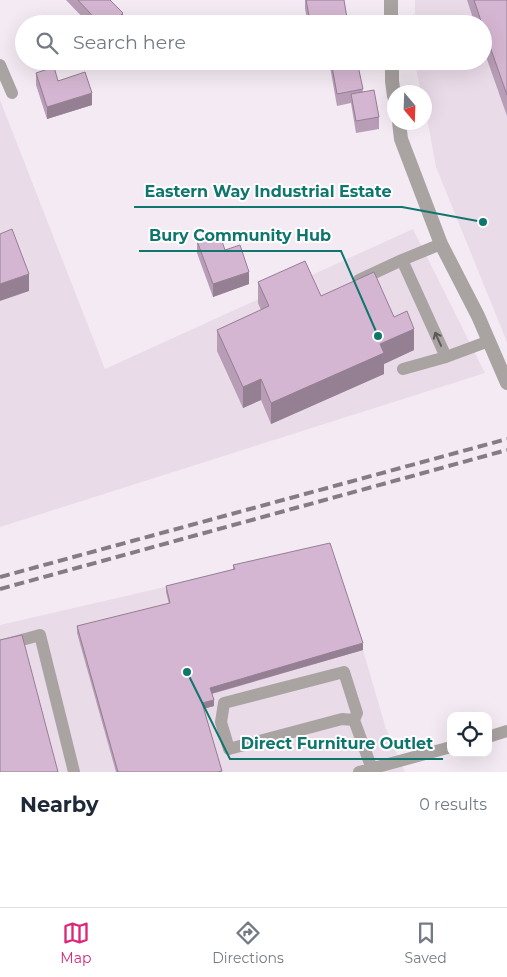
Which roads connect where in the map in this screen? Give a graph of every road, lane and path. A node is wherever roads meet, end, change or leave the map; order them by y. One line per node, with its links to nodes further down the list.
1 (391, 0): 2 (street)
2 (392, 15)
3 (0, 65): 6 (lane)
4 (393, 70): 5 (street)
5 (393, 85)
6 (12, 93)
7 (400, 130): 8 (street)
8 (441, 244): 9 (lane); 11 (street)
9 (402, 260): 10 (lane); 12 (lane, one-way to 9)
10 (351, 284)
11 (490, 341): 12 (lane); 14 (street)
12 (446, 357): 13 (lane)
13 (403, 369)
14 (507, 382)
15 (0, 646): 22 (lane)
16 (354, 720): 16 (lane); 21 (lane)
17 (507, 731): 18 (lane)
18 (492, 736)
19 (447, 748): 20 (lane)
20 (391, 768): 21 (lane)
21 (372, 769): 23 (lane)
22 (74, 772)
23 (359, 772)

